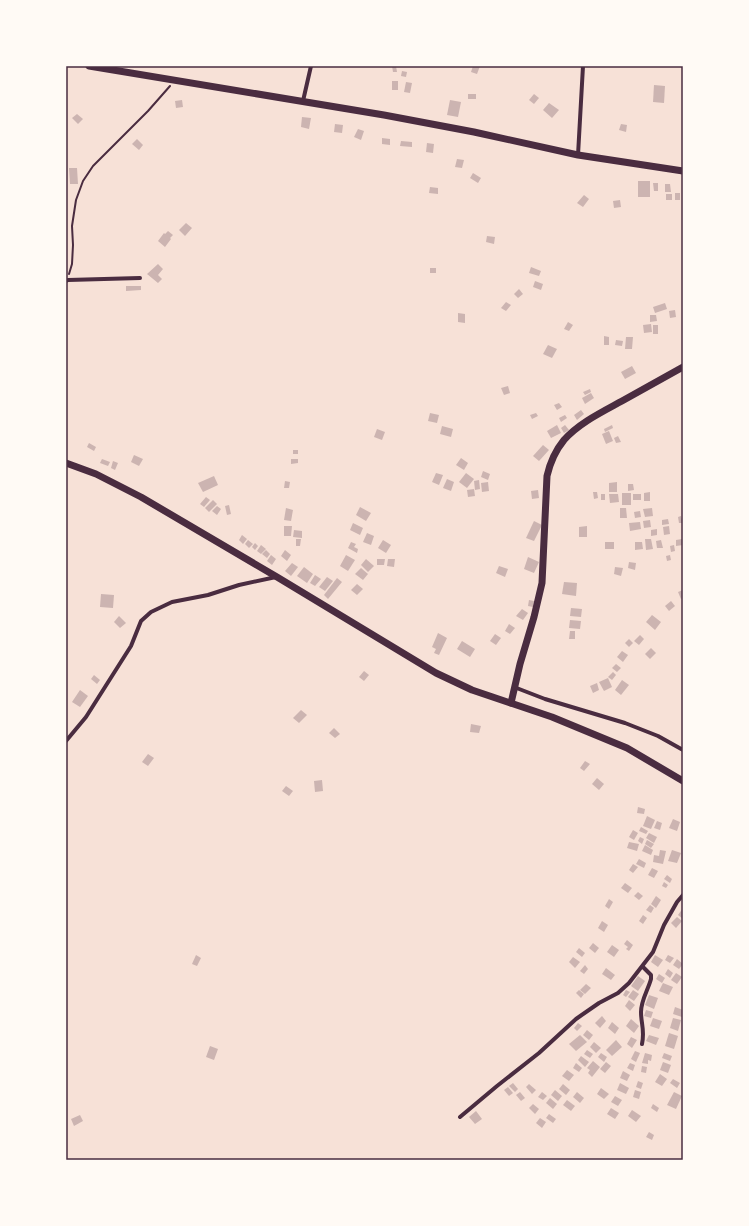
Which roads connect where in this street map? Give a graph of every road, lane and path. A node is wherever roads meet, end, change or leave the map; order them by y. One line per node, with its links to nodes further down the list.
1 (89, 66): 4 (street)
2 (310, 66): 5 (street)
3 (583, 66): 6 (street)
4 (176, 80): 5 (street); 9 (path)
5 (303, 101): 6 (street)
6 (578, 155): 7 (street)
7 (683, 171)
8 (140, 278): 9 (street)
9 (67, 280)
10 (683, 367): 13 (street)
11 (66, 463): 12 (street)
12 (277, 576): 14 (street); 15 (street)
13 (514, 687): 14 (street); 16 (street)
14 (511, 702): 17 (street)
15 (66, 741)
16 (683, 750)
17 (683, 781)
18 (683, 895): 19 (street)
19 (643, 966): 20 (street); 21 (street)
20 (642, 1044)
21 (460, 1117)

